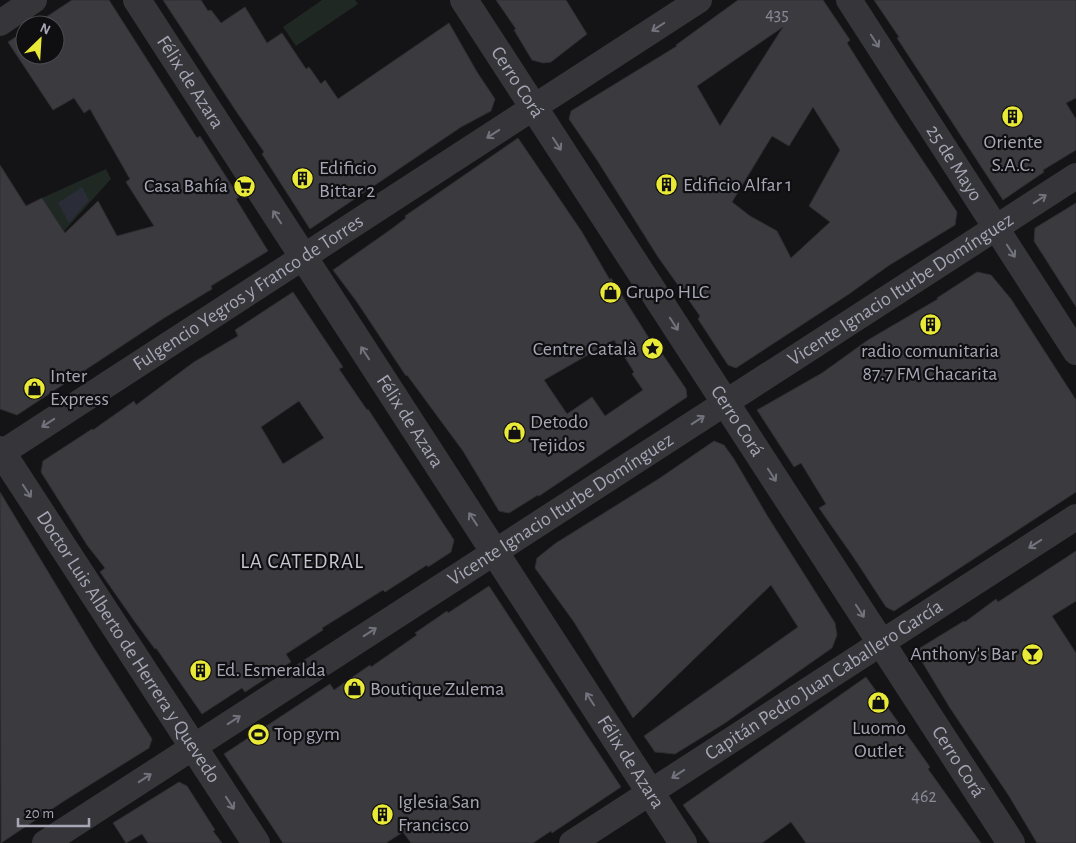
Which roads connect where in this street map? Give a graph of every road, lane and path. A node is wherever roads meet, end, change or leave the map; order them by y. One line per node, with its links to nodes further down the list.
1 (34, 0): 6 (street)
2 (137, 0): 10 (street, Félix de Azara, one-way to 2)
3 (464, 0): 7 (street, Cerro Corá)
4 (699, 0): 7 (street, Fulgencio Yegros y Franco de Torres, one-way to 7)
5 (849, 0): 9 (street, 25 de Mayo, one-way to 9)
6 (0, 23)
7 (534, 108): 10 (street, Fulgencio Yegros y Franco de Torres, one-way to 10); 12 (street, Cerro Corá, one-way to 12)
8 (1076, 176): 9 (street, Vicente Ignacio Iturbe Domínguez, one-way to 8)
9 (996, 228): 11 (street, 25 de Mayo, one-way to 11); 12 (street, Vicente Ignacio Iturbe Domínguez)
10 (303, 257): 13 (street, Fulgencio Yegros y Franco de Torres, one-way to 13); 15 (street, Félix de Azara, one-way to 10)
11 (1076, 352)
12 (725, 403): 15 (street, Vicente Ignacio Iturbe Domínguez, one-way to 12); 16 (street, Cerro Corá, one-way to 16)
13 (1, 452): 17 (street, Doctor Luis Alberto de Herrera y Quevedo, one-way to 17)
14 (1076, 517): 16 (street, Capitán Pedro Juan Caballero García, one-way to 16)
15 (494, 552): 17 (street, Vicente Ignacio Iturbe Domínguez, one-way to 15); 18 (street, Félix de Azara, one-way to 15)
16 (881, 643): 18 (street, Capitán Pedro Juan Caballero García, one-way to 18); 23 (street, Cerro Corá)
17 (193, 747): 19 (street, Vicente Ignacio Iturbe Domínguez, one-way to 17); 20 (street, Doctor Luis Alberto de Herrera y Quevedo, one-way to 20)
18 (650, 792): 21 (street, Capitán Pedro Juan Caballero García); 22 (street, Félix de Azara)
19 (45, 843)
20 (256, 843)
21 (572, 843)
22 (683, 843)
23 (1011, 843)

